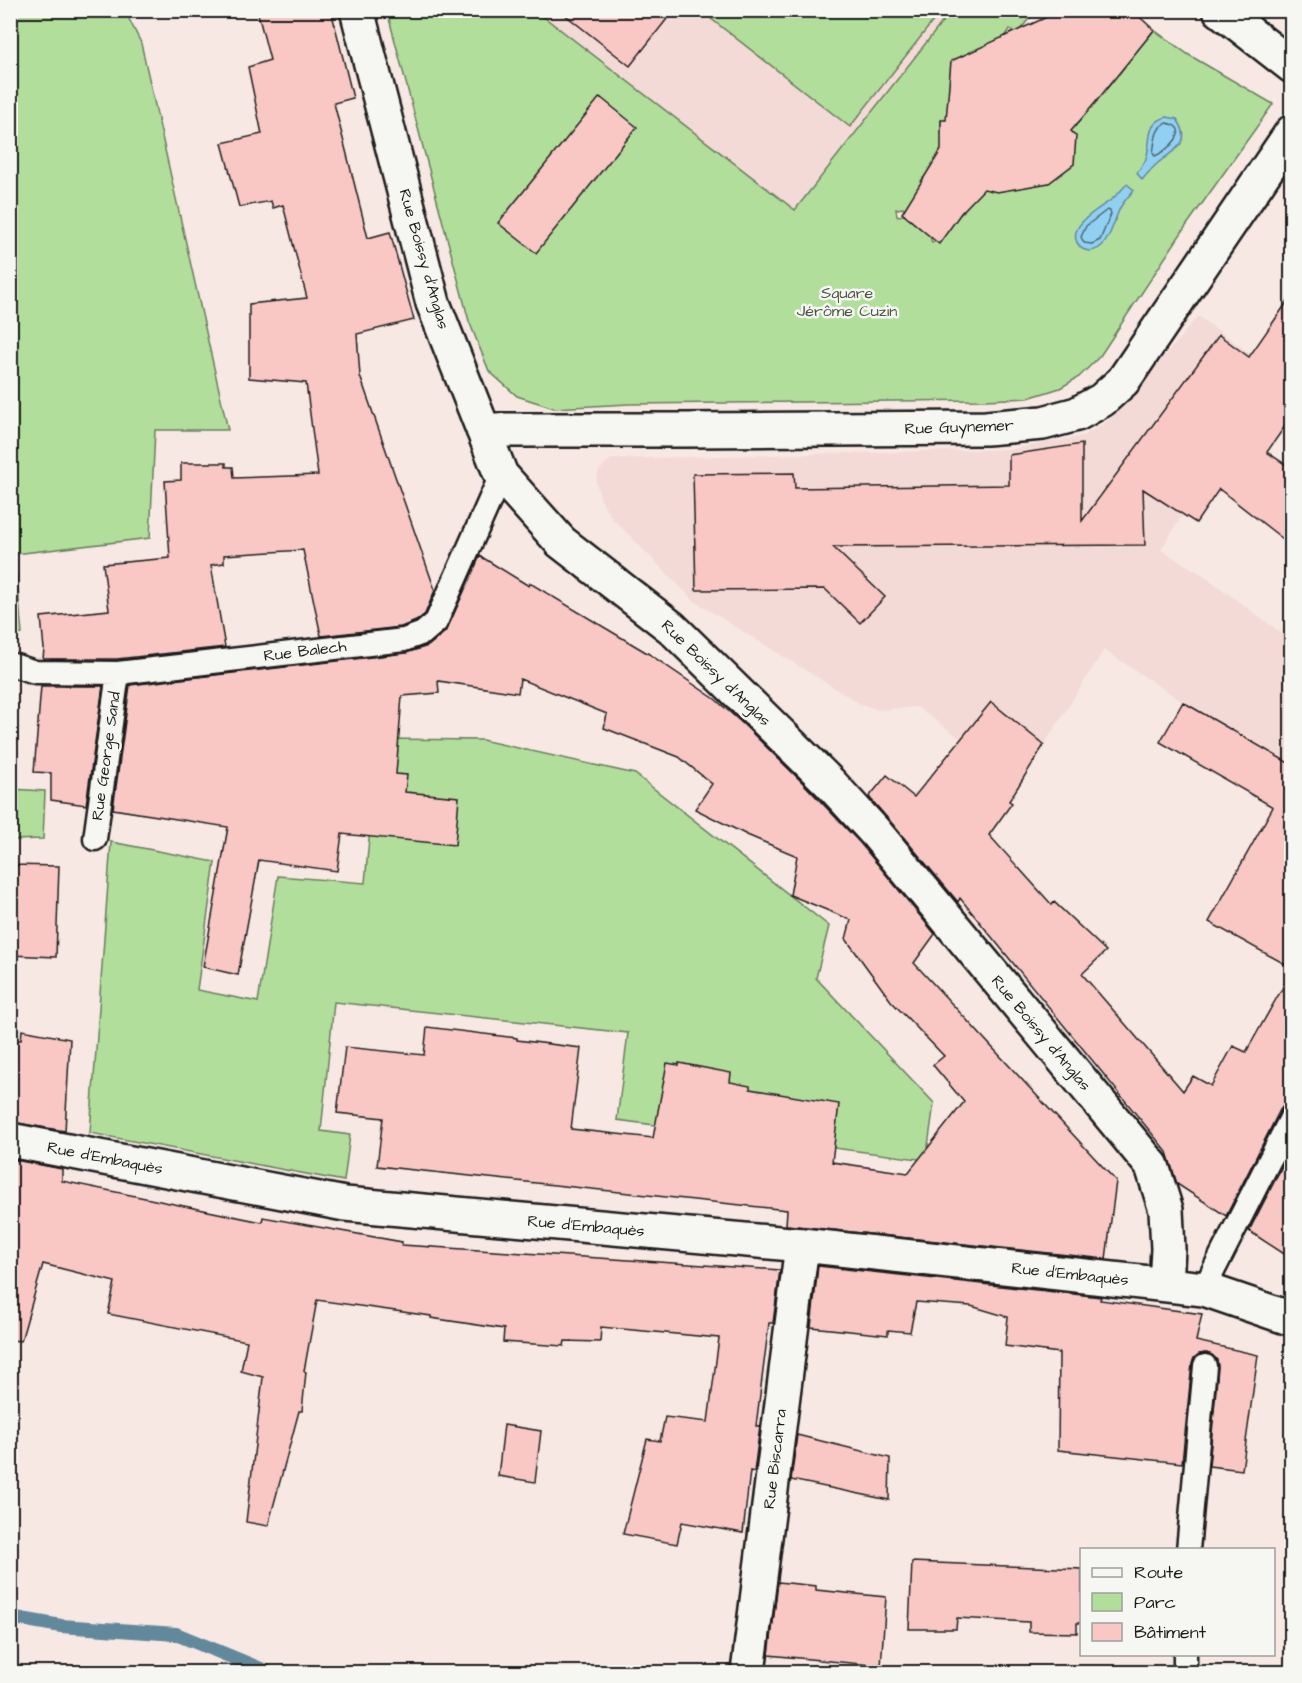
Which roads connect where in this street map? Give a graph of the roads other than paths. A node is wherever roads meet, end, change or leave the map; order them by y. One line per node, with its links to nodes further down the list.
1 (357, 10): 5 (street, Rue Boissy d'Anglas)
2 (1220, 10): 3 (street)
3 (1292, 66)
4 (1292, 132): 5 (street, Rue Guynemer)
5 (483, 429): 6 (street, Rue Boissy d'Anglas)
6 (501, 475): 8 (lane, Rue Balech); 13 (street, Rue Boissy d'Anglas)
7 (10, 664): 8 (lane, Rue Balech)
8 (118, 673): 9 (lane, Rue George Sand)
9 (95, 839)
10 (1292, 1116): 14 (lane)
11 (10, 1140): 12 (street, Rue d'Embaquès)
12 (802, 1245): 13 (street, Rue d'Embaquès); 19 (street, Rue Biscarra)
13 (1166, 1284): 14 (street, Rue d'Embaquès)
14 (1204, 1289): 15 (street, Rue d'Embaquès)
15 (1292, 1319)
16 (1205, 1366): 17 (lane)
17 (1188, 1548)
18 (1185, 1656): 20 (lane)
19 (748, 1672)
20 (1185, 1672)

